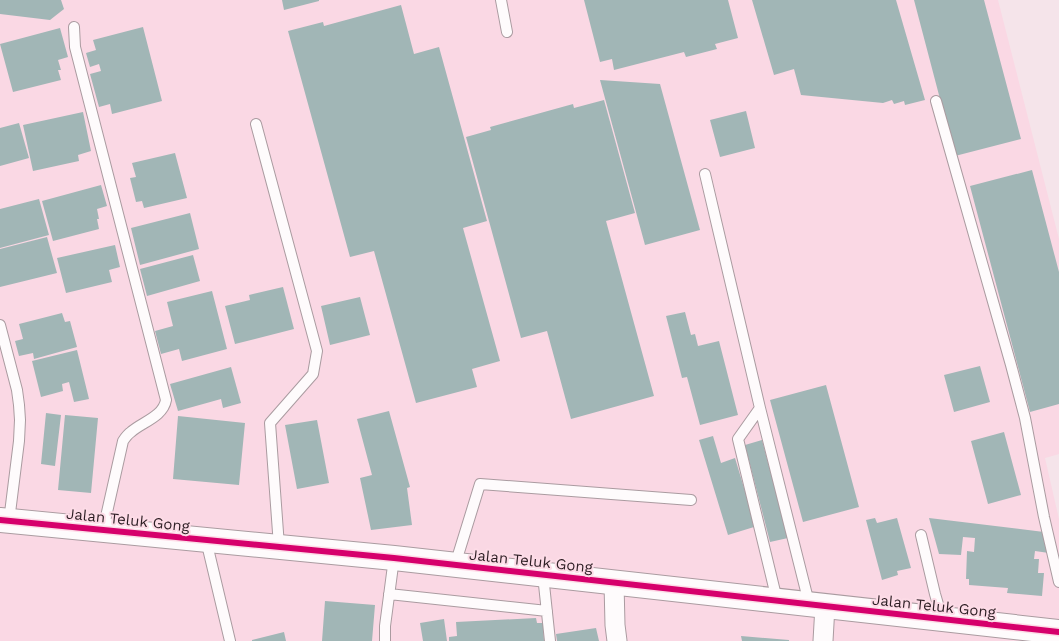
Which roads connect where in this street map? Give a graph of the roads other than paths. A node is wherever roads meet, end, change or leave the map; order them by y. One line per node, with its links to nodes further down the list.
1 (501, 0): 3 (lane)
2 (74, 27): 11 (lane)
3 (507, 32)
4 (936, 101): 18 (lane)
5 (256, 124): 14 (lane)
6 (705, 174): 8 (lane)
7 (0, 326): 10 (lane)
8 (760, 408): 21 (lane); 22 (lane)
9 (691, 500): 16 (lane)
10 (4, 520): 11 (street, Jalan Teluk Gong)
11 (102, 530): 13 (street, Jalan Teluk Gong)
12 (921, 535): 24 (lane)
13 (206, 540): 14 (street, Jalan Teluk Gong); 26 (lane)
14 (279, 548): 15 (street, Jalan Teluk Gong)
15 (394, 558): 16 (street, Jalan Teluk Gong); 20 (lane)
16 (455, 565): 17 (street, Jalan Teluk Gong)
17 (542, 575): 19 (street, Jalan Teluk Gong); 23 (lane)
18 (1059, 582)
19 (614, 583): 21 (street, Jalan Teluk Gong); 29 (street)
20 (389, 594): 23 (lane); 27 (lane)
21 (777, 601): 22 (street, Jalan Teluk Gong)
22 (817, 605): 24 (street, Jalan Teluk Gong); 30 (street)
23 (547, 612): 28 (lane)
24 (942, 619): 25 (street, Jalan Teluk Gong)
25 (1051, 635)
26 (230, 641)
27 (385, 641)
28 (550, 641)
29 (617, 641)
30 (823, 641)

